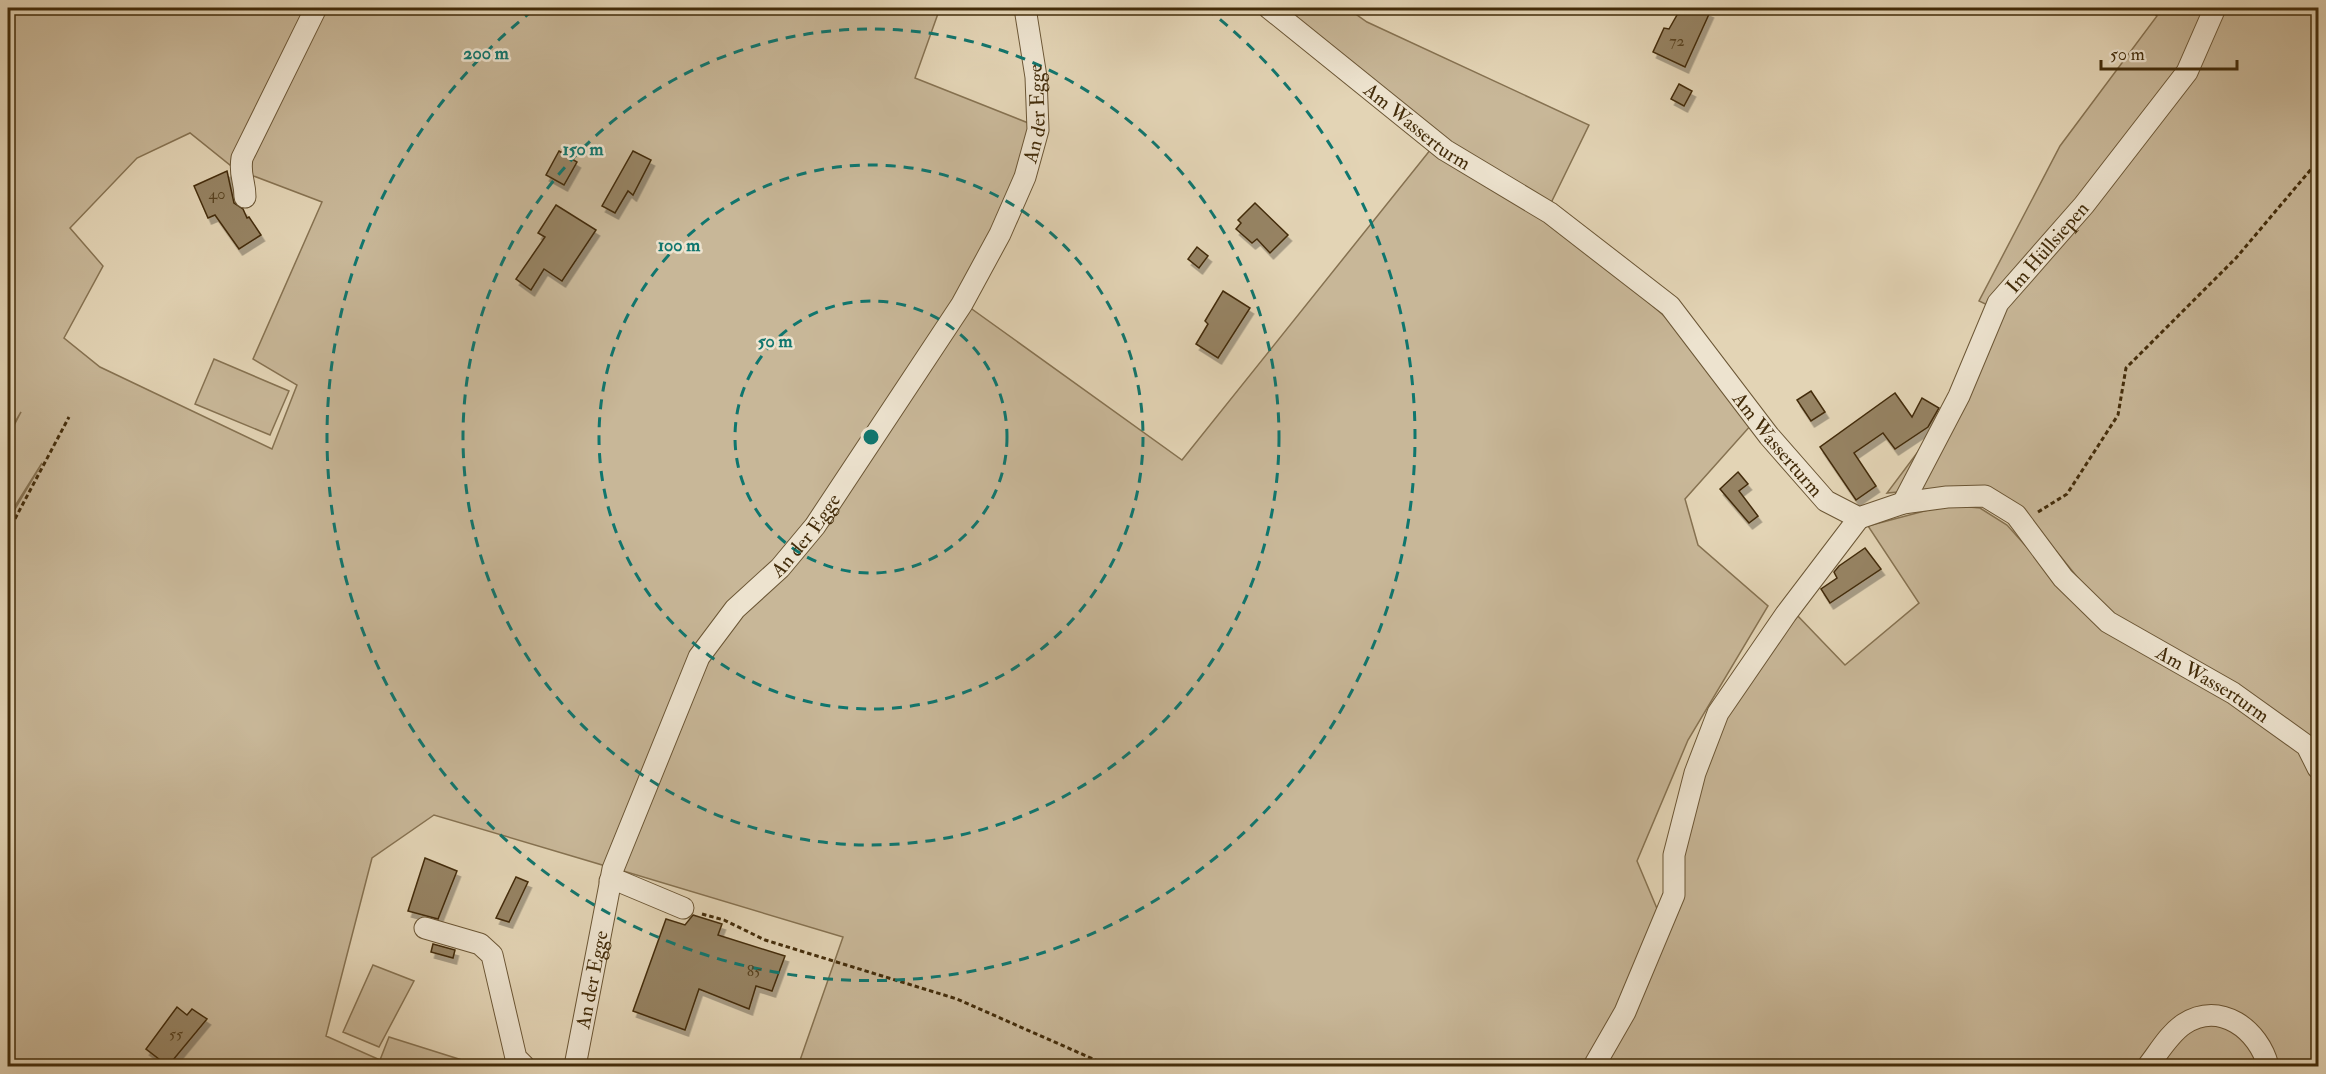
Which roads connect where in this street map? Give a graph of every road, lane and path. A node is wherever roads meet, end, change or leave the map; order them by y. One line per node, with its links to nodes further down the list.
1 (316, 8): 6 (street)
2 (1025, 8): 13 (street, An der Egge)
3 (1269, 8): 10 (street, Am Wasserturm)
4 (2215, 8): 8 (street, Im Hüllsiepen)
5 (2319, 161): 9 (path)
6 (245, 197)
7 (69, 417): 11 (path)
8 (1903, 504): 9 (street, Am Wasserturm); 10 (street, Am Wasserturm)
9 (2016, 515): 12 (street, Am Wasserturm)
10 (1859, 518): 19 (street)
11 (8, 532)
12 (2319, 768)
13 (610, 881): 14 (street); 17 (street, An der Egge)
14 (683, 908): 18 (path)
15 (425, 928): 16 (street)
16 (524, 1066)
17 (575, 1066)
18 (1109, 1066)
19 (1594, 1066)
20 (2148, 1066): 21 (street)
21 (2268, 1066)

